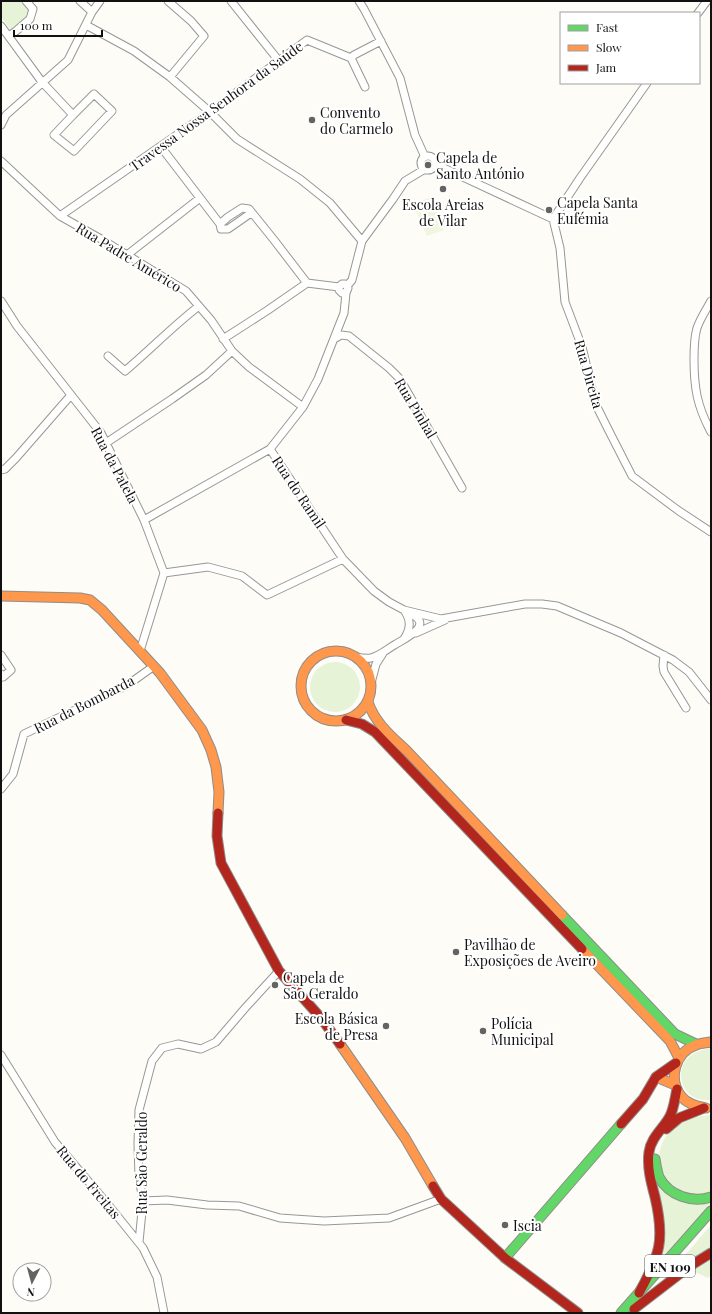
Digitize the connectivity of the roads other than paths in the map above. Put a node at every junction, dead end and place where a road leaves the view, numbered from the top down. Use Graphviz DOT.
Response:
graph roads {
  1 [pos="26,1"];
  2 [pos="80,1"];
  3 [pos="100,1"];
  4 [pos="168,1"];
  5 [pos="231,1"];
  6 [pos="358,1"];
  7 [pos="707,1"];
  8 [pos="92,12"];
  9 [pos="699,12"];
  10 [pos="86,25"];
  11 [pos="1,26"];
  12 [pos="9,36"];
  13 [pos="380,41"];
  14 [pos="351,58"];
  15 [pos="279,61"];
  16 [pos="170,77"];
  17 [pos="42,82"];
  18 [pos="646,84"];
  19 [pos="365,87"];
  20 [pos="4,112"];
  21 [pos="210,112"];
  22 [pos="73,115"];
  23 [pos="1,125"];
  24 [pos="161,147"];
  25 [pos="425,157"];
  26 [pos="1,161"];
  27 [pos="435,164"];
  28 [pos="425,169"];
  29 [pos="200,198"];
  30 [pos="60,216"];
  31 [pos="553,219"];
  32 [pos="362,240"];
  33 [pos="127,255"];
  34 [pos="307,283"];
  35 [pos="347,289"];
  36 [pos="1,301"];
  37 [pos="711,301"];
  38 [pos="199,306"];
  39 [pos="223,339"];
  40 [pos="334,339"];
  41 [pos="232,351"];
  42 [pos="108,356"];
  43 [pos="71,395"];
  44 [pos="303,407"];
  45 [pos="711,432"];
  46 [pos="106,443"];
  47 [pos="270,449"];
  48 [pos="1,470"];
  49 [pos="462,488"];
  50 [pos="144,520"];
  51 [pos="711,531"];
  52 [pos="343,559"];
  53 [pos="164,573"];
  54 [pos="1,596"];
  55 [pos="404,610"];
  56 [pos="447,619"];
  57 [pos="407,637"];
  58 [pos="140,651"];
  59 [pos="383,653"];
  60 [pos="1,655"];
  61 [pos="664,655"];
  62 [pos="356,657"];
  63 [pos="154,666"];
  64 [pos="1,674"];
  65 [pos="371,683"];
  66 [pos="711,700"];
  67 [pos="368,702"];
  68 [pos="686,708"];
  69 [pos="346,720"];
  70 [pos="1,789"];
  71 [pos="279,971"];
  72 [pos="711,1042"];
  73 [pos="696,1044"];
  74 [pos="1,1055"];
  75 [pos="678,1060"];
  76 [pos="656,1077"];
  77 [pos="676,1087"];
  78 [pos="708,1108"];
  79 [pos="711,1196"];
  80 [pos="441,1199"];
  81 [pos="143,1201"];
  82 [pos="711,1211"];
  83 [pos="711,1219"];
  84 [pos="139,1242"];
  85 [pos="711,1253"];
  86 [pos="505,1258"];
  87 [pos="639,1293"];
  88 [pos="632,1311"];
  89 [pos="164,1313"];
  90 [pos="578,1313"];
  91 [pos="622,1313"];
  1 -- 12 [label="street"];
  2 -- 8 [label="street"];
  3 -- 8 [label="street"];
  4 -- 16 [label="street"];
  5 -- 15 [label="street"];
  6 -- 13 [label="street"];
  7 -- 9 [label="street"];
  8 -- 10 [label="street"];
  10 -- 16 [label="street"];
  10 -- 17 [label="street"];
  11 -- 12 [label="street"];
  12 -- 17 [label="street"];
  13 -- 14 [label="street"];
  13 -- 25 [label="street"];
  14 -- 15 [label="street, Travessa Nossa Senhora da Saúde"];
  14 -- 19 [label="street"];
  15 -- 21 [label="street, Travessa Nossa Senhora da Saúde"];
  16 -- 21 [label="street"];
  17 -- 20 [label="street"];
  17 -- 22 [label="street"];
  18 -- 31 [label="street"];
  20 -- 23 [label="street"];
  21 -- 24 [label="street, Travessa Nossa Senhora da Saúde"];
  21 -- 32 [label="street"];
  22 -- 22 [label="street"];
  24 -- 29 [label="street"];
  24 -- 30 [label="street, Travessa Nossa Senhora da Saúde"];
  25 -- 27 [label="street"];
  25 -- 28 [label="street"];
  26 -- 30 [label="street, Rua Padre Américo"];
  27 -- 28 [label="street"];
  27 -- 31 [label="street"];
  28 -- 32 [label="street"];
  29 -- 33 [label="street"];
  29 -- 34 [label="street"];
  30 -- 33 [label="street, Rua Padre Américo"];
  31 -- 51 [label="street, Rua Direita"];
  32 -- 35 [label="street, Rua do Ramil"];
  33 -- 38 [label="street, Rua Padre Américo"];
  34 -- 35 [label="street"];
  34 -- 39 [label="street"];
  35 -- 40 [label="street, Rua do Ramil"];
  36 -- 43 [label="street, Rua da Patela"];
  37 -- 45 [label="street"];
  38 -- 39 [label="street, Rua Padre Américo"];
  38 -- 42 [label="street"];
  39 -- 41 [label="street, Rua Padre Américo"];
  40 -- 44 [label="street, Rua do Ramil"];
  40 -- 49 [label="street, Rua Pinhal"];
  41 -- 44 [label="street, Rua Padre Américo"];
  41 -- 46 [label="street"];
  43 -- 46 [label="street, Rua da Patela"];
  43 -- 48 [label="street"];
  44 -- 47 [label="street, Rua do Ramil"];
  46 -- 50 [label="street, Rua da Patela"];
  47 -- 50 [label="street"];
  47 -- 52 [label="street, Rua do Ramil"];
  50 -- 53 [label="street, Rua da Patela"];
  52 -- 53 [label="street"];
  52 -- 55 [label="street, Rua do Ramil"];
  53 -- 58 [label="street"];
  54 -- 58 [label="main road"];
  55 -- 56 [label="street"];
  55 -- 57 [label="street"];
  55 -- 57 [label="street"];
  56 -- 57 [label="street"];
  56 -- 61 [label="street"];
  57 -- 59 [label="street"];
  58 -- 63 [label="main road"];
  59 -- 62 [label="street"];
  59 -- 65 [label="street"];
  60 -- 64 [label="street"];
  61 -- 66 [label="street"];
  61 -- 68 [label="street"];
  62 -- 65 [label="main road"];
  62 -- 69 [label="main road"];
  63 -- 70 [label="street, Rua da Bombarda"];
  63 -- 71 [label="main road"];
  65 -- 67 [label="main road"];
  67 -- 69 [label="main road"];
  67 -- 73 [label="main road"];
  69 -- 75 [label="main road"];
  71 -- 80 [label="main road"];
  71 -- 81 [label="street, Rua São Geraldo"];
  72 -- 73 [label="main road"];
  73 -- 75 [label="main road"];
  74 -- 84 [label="street, Rua do Freitas"];
  75 -- 76 [label="main road"];
  75 -- 77 [label="main road"];
  76 -- 77 [label="main road"];
  76 -- 86 [label="main road"];
  77 -- 78 [label="main road"];
  77 -- 87 [label="main road"];
  78 -- 79 [label="main road"];
  80 -- 81 [label="street"];
  80 -- 86 [label="main road"];
  81 -- 84 [label="street, Rua São Geraldo"];
  82 -- 87 [label="main road, EN 109"];
  83 -- 88 [label="main road, EN 109"];
  84 -- 89 [label="street, Rua do Freitas"];
  85 -- 88 [label="main road"];
  86 -- 90 [label="main road"];
  87 -- 91 [label="main road, EN 109"];
}
